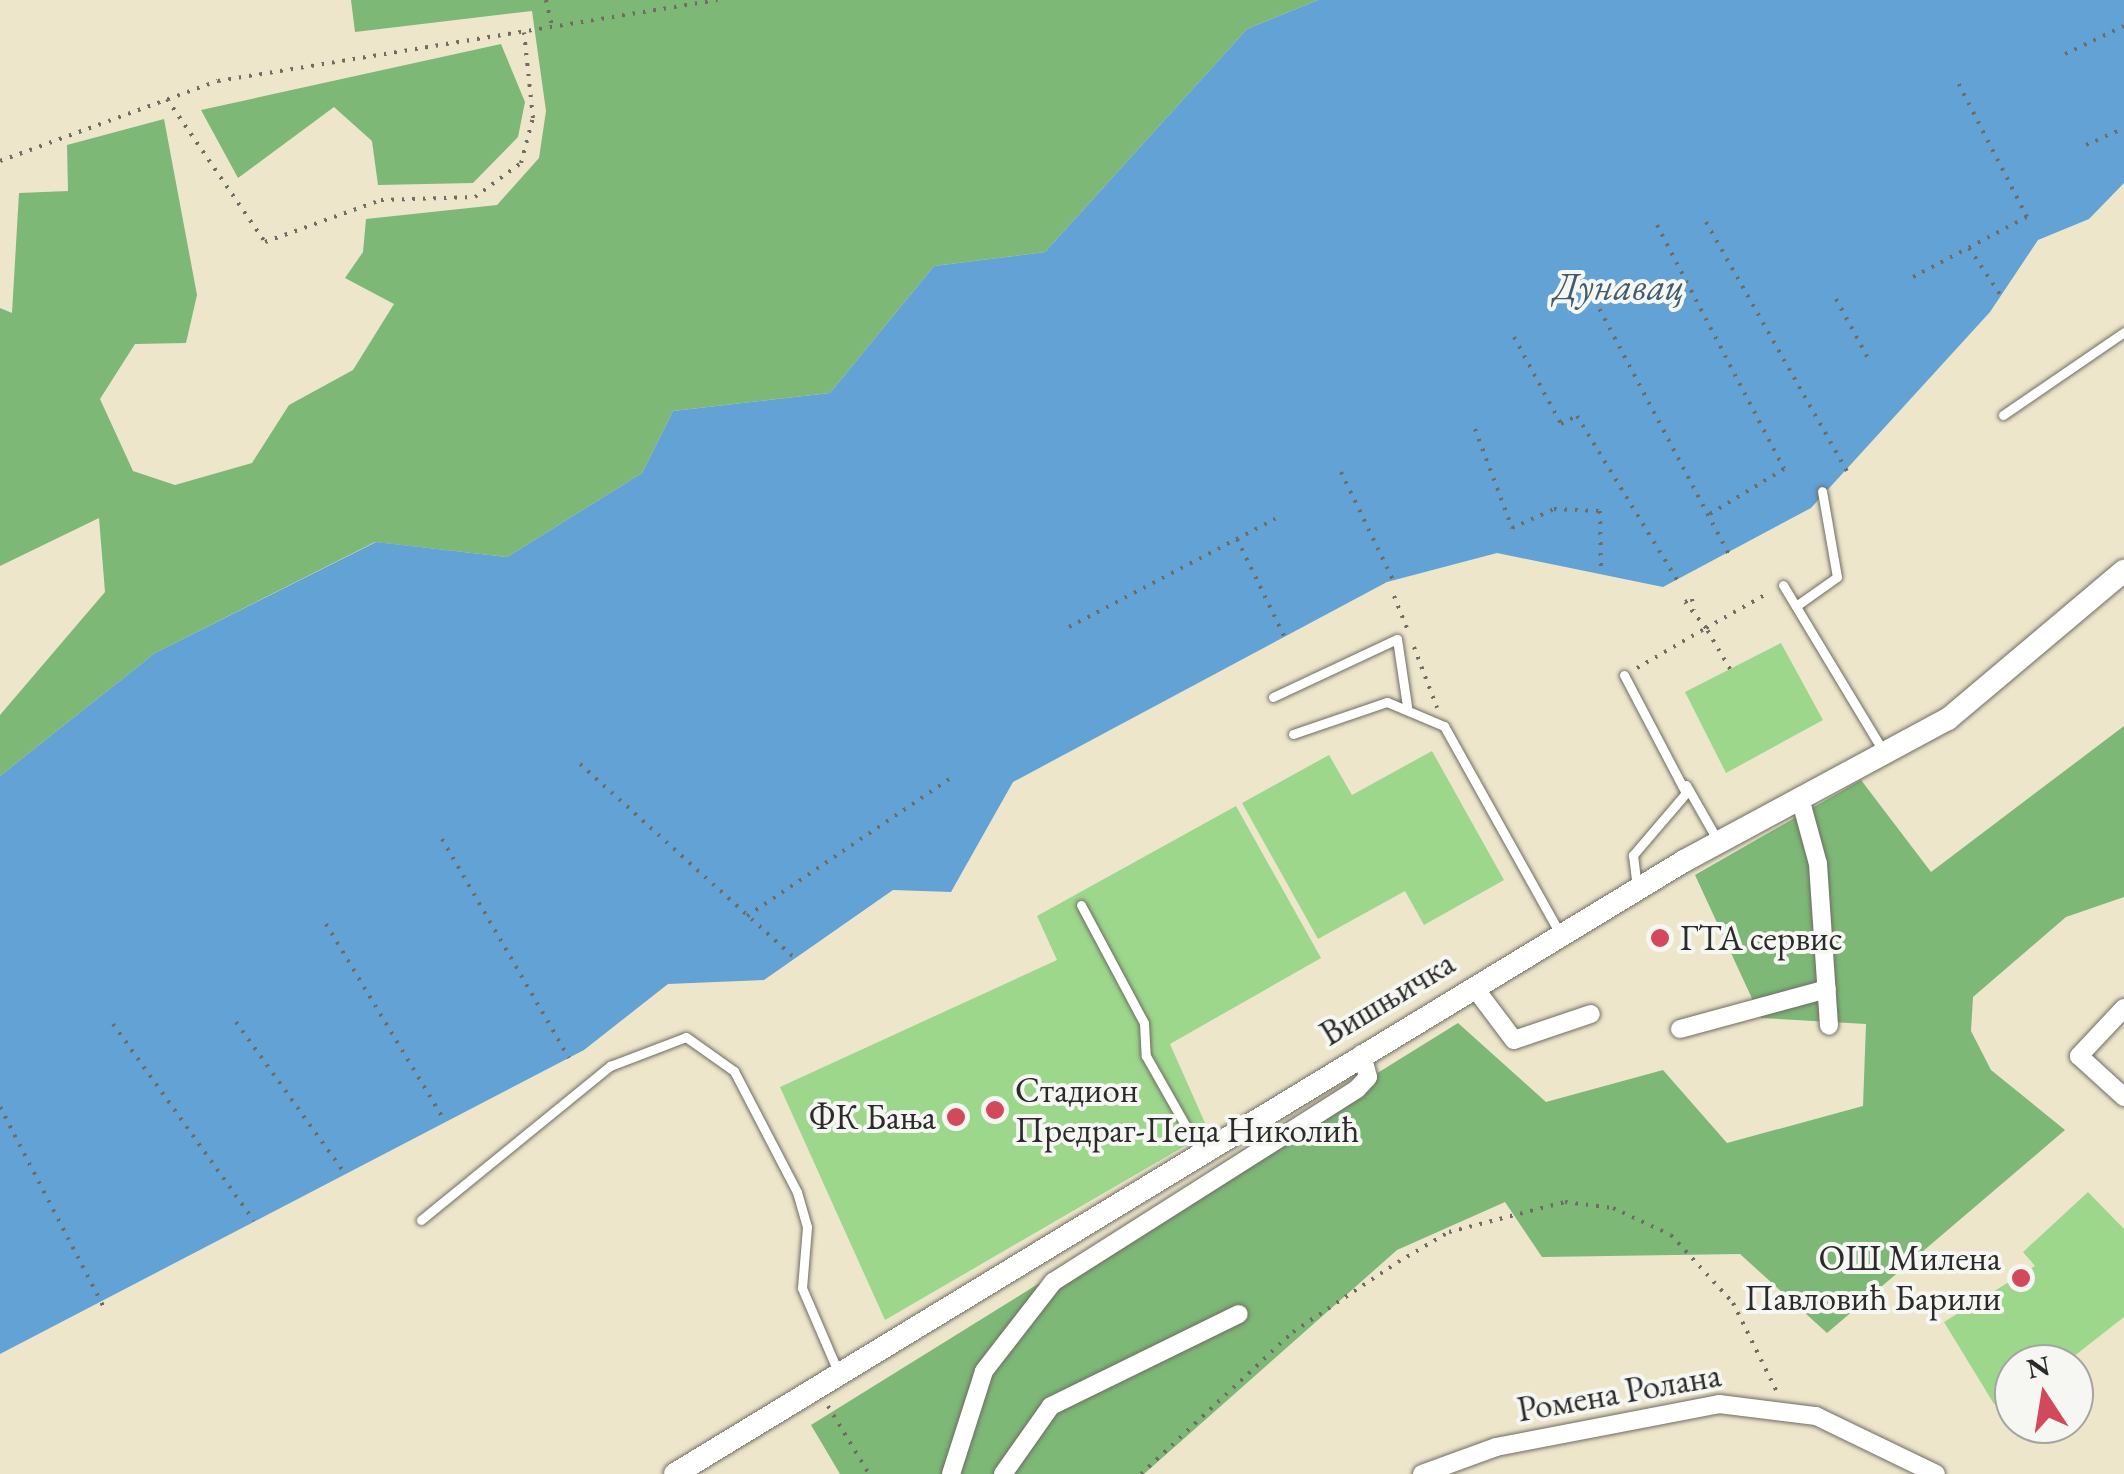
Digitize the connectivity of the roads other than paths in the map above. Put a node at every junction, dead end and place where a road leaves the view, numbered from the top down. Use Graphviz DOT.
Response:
graph roads {
  1 [pos="2124,332"];
  2 [pos="2003,415"];
  3 [pos="1822,491"];
  4 [pos="2124,571"];
  5 [pos="1782,585"];
  6 [pos="1796,606"];
  7 [pos="1624,675"];
  8 [pos="1273,697"];
  9 [pos="1407,706"];
  10 [pos="1294,734"];
  11 [pos="1884,753"];
  12 [pos="1685,782"];
  13 [pos="1800,798"];
  14 [pos="1719,842"];
  15 [pos="1638,890"];
  16 [pos="1080,905"];
  17 [pos="1562,936"];
  18 [pos="1474,986"];
  19 [pos="1827,989"];
  20 [pos="2124,1008"];
  21 [pos="1592,1014"];
  22 [pos="1829,1026"];
  23 [pos="1680,1029"];
  24 [pos="1362,1054"];
  25 [pos="2124,1097"];
  26 [pos="1200,1151"];
  27 [pos="421,1220"];
  28 [pos="1239,1314"];
  29 [pos="840,1376"];
  30 [pos="675,1474"];
  31 [pos="951,1474"];
  32 [pos="1003,1474"];
  33 [pos="1422,1474"];
  34 [pos="1936,1474"];
  1 -- 2 [label="lane"];
  3 -- 6 [label="lane"];
  4 -- 11 [label="street, Вишњичка"];
  5 -- 6 [label="lane"];
  6 -- 11 [label="lane"];
  7 -- 12 [label="lane"];
  8 -- 9 [label="lane"];
  9 -- 10 [label="lane"];
  9 -- 17 [label="lane"];
  11 -- 13 [label="street, Вишњичка"];
  12 -- 14 [label="lane"];
  12 -- 15 [label="lane"];
  13 -- 14 [label="street, Вишњичка"];
  13 -- 19 [label="street"];
  14 -- 15 [label="street, Вишњичка"];
  15 -- 17 [label="street, Вишњичка"];
  16 -- 26 [label="lane"];
  17 -- 18 [label="street, Вишњичка"];
  18 -- 21 [label="street"];
  18 -- 24 [label="street, Вишњичка"];
  19 -- 22 [label="street"];
  19 -- 23 [label="street"];
  20 -- 25 [label="street"];
  24 -- 26 [label="street, Вишњичка"];
  24 -- 31 [label="street"];
  26 -- 29 [label="street, Вишњичка"];
  27 -- 29 [label="lane"];
  28 -- 32 [label="street"];
  29 -- 30 [label="street, Вишњичка"];
  33 -- 34 [label="street, Ромена Ролана"];
}
